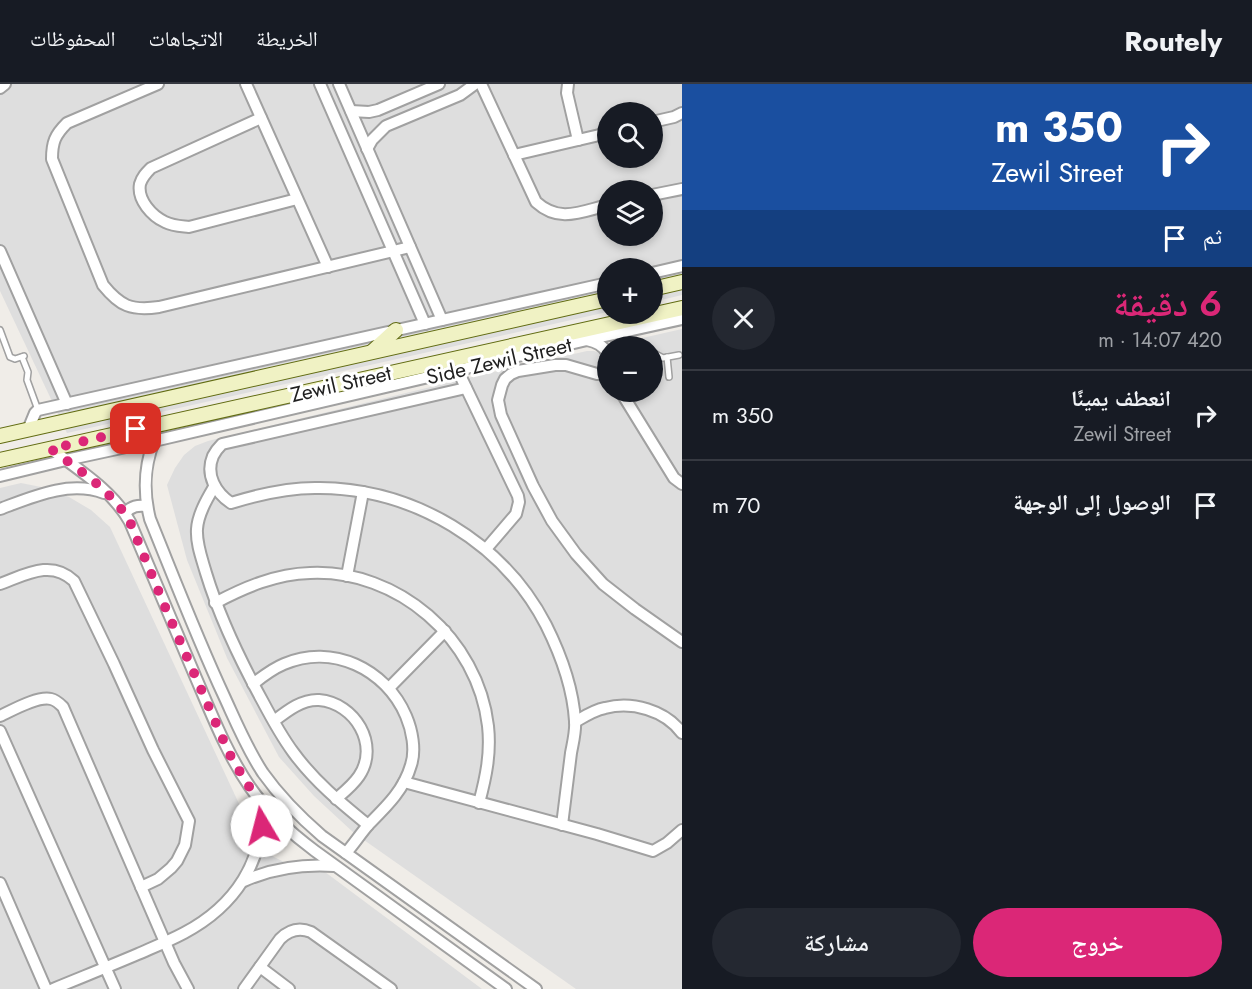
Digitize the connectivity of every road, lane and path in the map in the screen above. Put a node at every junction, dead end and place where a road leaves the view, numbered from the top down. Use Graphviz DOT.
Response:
graph roads {
  1 [pos="5,84"];
  2 [pos="158,84"];
  3 [pos="246,84"];
  4 [pos="320,84"];
  5 [pos="339,84"];
  6 [pos="439,84"];
  7 [pos="475,84"];
  8 [pos="481,84"];
  9 [pos="568,84"];
  10 [pos="0,88"];
  11 [pos="351,111"];
  12 [pos="682,113"];
  13 [pos="261,118"];
  14 [pos="663,120"];
  15 [pos="597,136"];
  16 [pos="578,140"];
  17 [pos="367,149"];
  18 [pos="514,155"];
  19 [pos="682,189"];
  20 [pos="663,193"];
  21 [pos="297,199"];
  22 [pos="597,208"];
  23 [pos="410,247"];
  24 [pos="0,251"];
  25 [pos="393,252"];
  26 [pos="682,266"];
  27 [pos="328,267"];
  28 [pos="663,270"];
  29 [pos="682,282"];
  30 [pos="597,285"];
  31 [pos="663,286"];
  32 [pos="597,301"];
  33 [pos="682,308"];
  34 [pos="682,319"];
  35 [pos="442,320"];
  36 [pos="425,324"];
  37 [pos="0,330"];
  38 [pos="396,330"];
  39 [pos="623,332"];
  40 [pos="623,336"];
  41 [pos="587,340"];
  42 [pos="597,343"];
  43 [pos="373,352"];
  44 [pos="679,355"];
  45 [pos="663,357"];
  46 [pos="667,357"];
  47 [pos="317,364"];
  48 [pos="458,371"];
  49 [pos="285,372"];
  50 [pos="597,374"];
  51 [pos="669,377"];
  52 [pos="371,384"];
  53 [pos="325,387"];
  54 [pos="466,388"];
  55 [pos="293,395"];
  56 [pos="628,402"];
  57 [pos="67,404"];
  58 [pos="39,410"];
  59 [pos="28,430"];
  60 [pos="3,432"];
  61 [pos="154,441"];
  62 [pos="51,449"];
  63 [pos="0,460"];
  64 [pos="66,460"];
  65 [pos="0,476"];
  66 [pos="679,479"];
  67 [pos="214,487"];
  68 [pos="363,492"];
  69 [pos="110,495"];
  70 [pos="147,506"];
  71 [pos="0,509"];
  72 [pos="125,513"];
  73 [pos="486,549"];
  74 [pos="347,576"];
  75 [pos="0,584"];
  76 [pos="215,603"];
  77 [pos="445,631"];
  78 [pos="682,642"];
  79 [pos="253,684"];
  80 [pos="389,688"];
  81 [pos="0,716"];
  82 [pos="274,721"];
  83 [pos="575,722"];
  84 [pos="0,731"];
  85 [pos="682,733"];
  86 [pos="405,782"];
  87 [pos="336,799"];
  88 [pos="262,803"];
  89 [pos="479,803"];
  90 [pos="368,825"];
  91 [pos="562,825"];
  92 [pos="682,830"];
  93 [pos="346,853"];
  94 [pos="334,866"];
  95 [pos="244,881"];
  96 [pos="0,883"];
  97 [pos="141,887"];
  98 [pos="165,942"];
  99 [pos="260,967"];
  100 [pos="105,968"];
  101 [pos="46,989"];
  102 [pos="53,989"];
  103 [pos="115,989"];
  104 [pos="188,989"];
  105 [pos="244,989"];
  106 [pos="289,989"];
  107 [pos="390,989"];
  108 [pos="506,989"];
  109 [pos="536,989"];
  1 -- 10 [label="street"];
  2 -- 27 [label="street"];
  3 -- 13 [label="street"];
  4 -- 25 [label="street"];
  5 -- 11 [label="street"];
  6 -- 11 [label="street"];
  7 -- 17 [label="street"];
  8 -- 18 [label="street"];
  9 -- 16 [label="street"];
  11 -- 17 [label="street"];
  12 -- 14 [label="street"];
  13 -- 21 [label="street"];
  13 -- 21 [label="street"];
  15 -- 16 [label="street"];
  16 -- 18 [label="street"];
  17 -- 23 [label="street"];
  18 -- 22 [label="street"];
  19 -- 20 [label="street"];
  21 -- 27 [label="street"];
  23 -- 25 [label="street"];
  23 -- 35 [label="street"];
  24 -- 57 [label="street"];
  25 -- 27 [label="street"];
  25 -- 36 [label="street"];
  26 -- 28 [label="street"];
  29 -- 31 [label="main road"];
  30 -- 35 [label="street"];
  32 -- 43 [label="main road, Zewil Street"];
  33 -- 52 [label="main road, Zewil Street"];
  34 -- 39 [label="street, Side Zewil Street"];
  35 -- 36 [label="street"];
  36 -- 38 [label="street"];
  37 -- 58 [label="lane"];
  38 -- 43 [label="main road"];
  38 -- 57 [label="street"];
  39 -- 40 [label="street"];
  39 -- 41 [label="street, Side Zewil Street"];
  41 -- 42 [label="street"];
  41 -- 48 [label="street, Side Zewil Street"];
  43 -- 47 [label="main road, Zewil Street"];
  44 -- 46 [label="lane"];
  45 -- 46 [label="lane"];
  46 -- 51 [label="lane"];
  47 -- 49 [label="main road, Zewil Street"];
  47 -- 53 [label="main road"];
  48 -- 52 [label="street, Side Zewil Street"];
  48 -- 54 [label="street"];
  49 -- 55 [label="main road"];
  49 -- 59 [label="main road, Zewil Street"];
  50 -- 78 [label="street"];
  52 -- 53 [label="main road, Zewil Street"];
  52 -- 61 [label="street, Side Zewil Street"];
  53 -- 55 [label="main road, Zewil Street"];
  54 -- 67 [label="street"];
  54 -- 73 [label="street"];
  55 -- 62 [label="main road, Zewil Street"];
  56 -- 66 [label="street"];
  57 -- 58 [label="street"];
  58 -- 59 [label="street"];
  59 -- 60 [label="main road, Zewil Street"];
  61 -- 64 [label="street, Side Zewil Street"];
  61 -- 70 [label="street"];
  62 -- 63 [label="main road, Zewil Street"];
  62 -- 64 [label="street"];
  64 -- 65 [label="street, Side Zewil Street"];
  64 -- 69 [label="street"];
  67 -- 68 [label="street"];
  67 -- 76 [label="street"];
  68 -- 73 [label="street"];
  68 -- 74 [label="street"];
  69 -- 71 [label="street"];
  69 -- 72 [label="street"];
  70 -- 72 [label="street"];
  70 -- 93 [label="street"];
  72 -- 88 [label="street"];
  73 -- 83 [label="street"];
  74 -- 76 [label="street"];
  74 -- 77 [label="street"];
  75 -- 97 [label="street"];
  76 -- 79 [label="street"];
  77 -- 80 [label="street"];
  77 -- 89 [label="street"];
  79 -- 80 [label="street"];
  79 -- 82 [label="street"];
  80 -- 86 [label="street"];
  81 -- 97 [label="street"];
  82 -- 87 [label="street"];
  82 -- 87 [label="street"];
  83 -- 85 [label="street"];
  83 -- 91 [label="street"];
  84 -- 100 [label="street"];
  86 -- 89 [label="street"];
  86 -- 90 [label="street"];
  87 -- 90 [label="street"];
  88 -- 94 [label="street"];
  88 -- 95 [label="street"];
  89 -- 91 [label="street"];
  90 -- 93 [label="street"];
  91 -- 92 [label="street"];
  93 -- 109 [label="street"];
  94 -- 95 [label="street"];
  94 -- 108 [label="street"];
  95 -- 98 [label="street"];
  96 -- 101 [label="street"];
  97 -- 98 [label="street"];
  98 -- 100 [label="street"];
  98 -- 104 [label="street"];
  99 -- 105 [label="street"];
  99 -- 106 [label="street"];
  99 -- 107 [label="street"];
  100 -- 102 [label="street"];
  100 -- 103 [label="street"];
}
